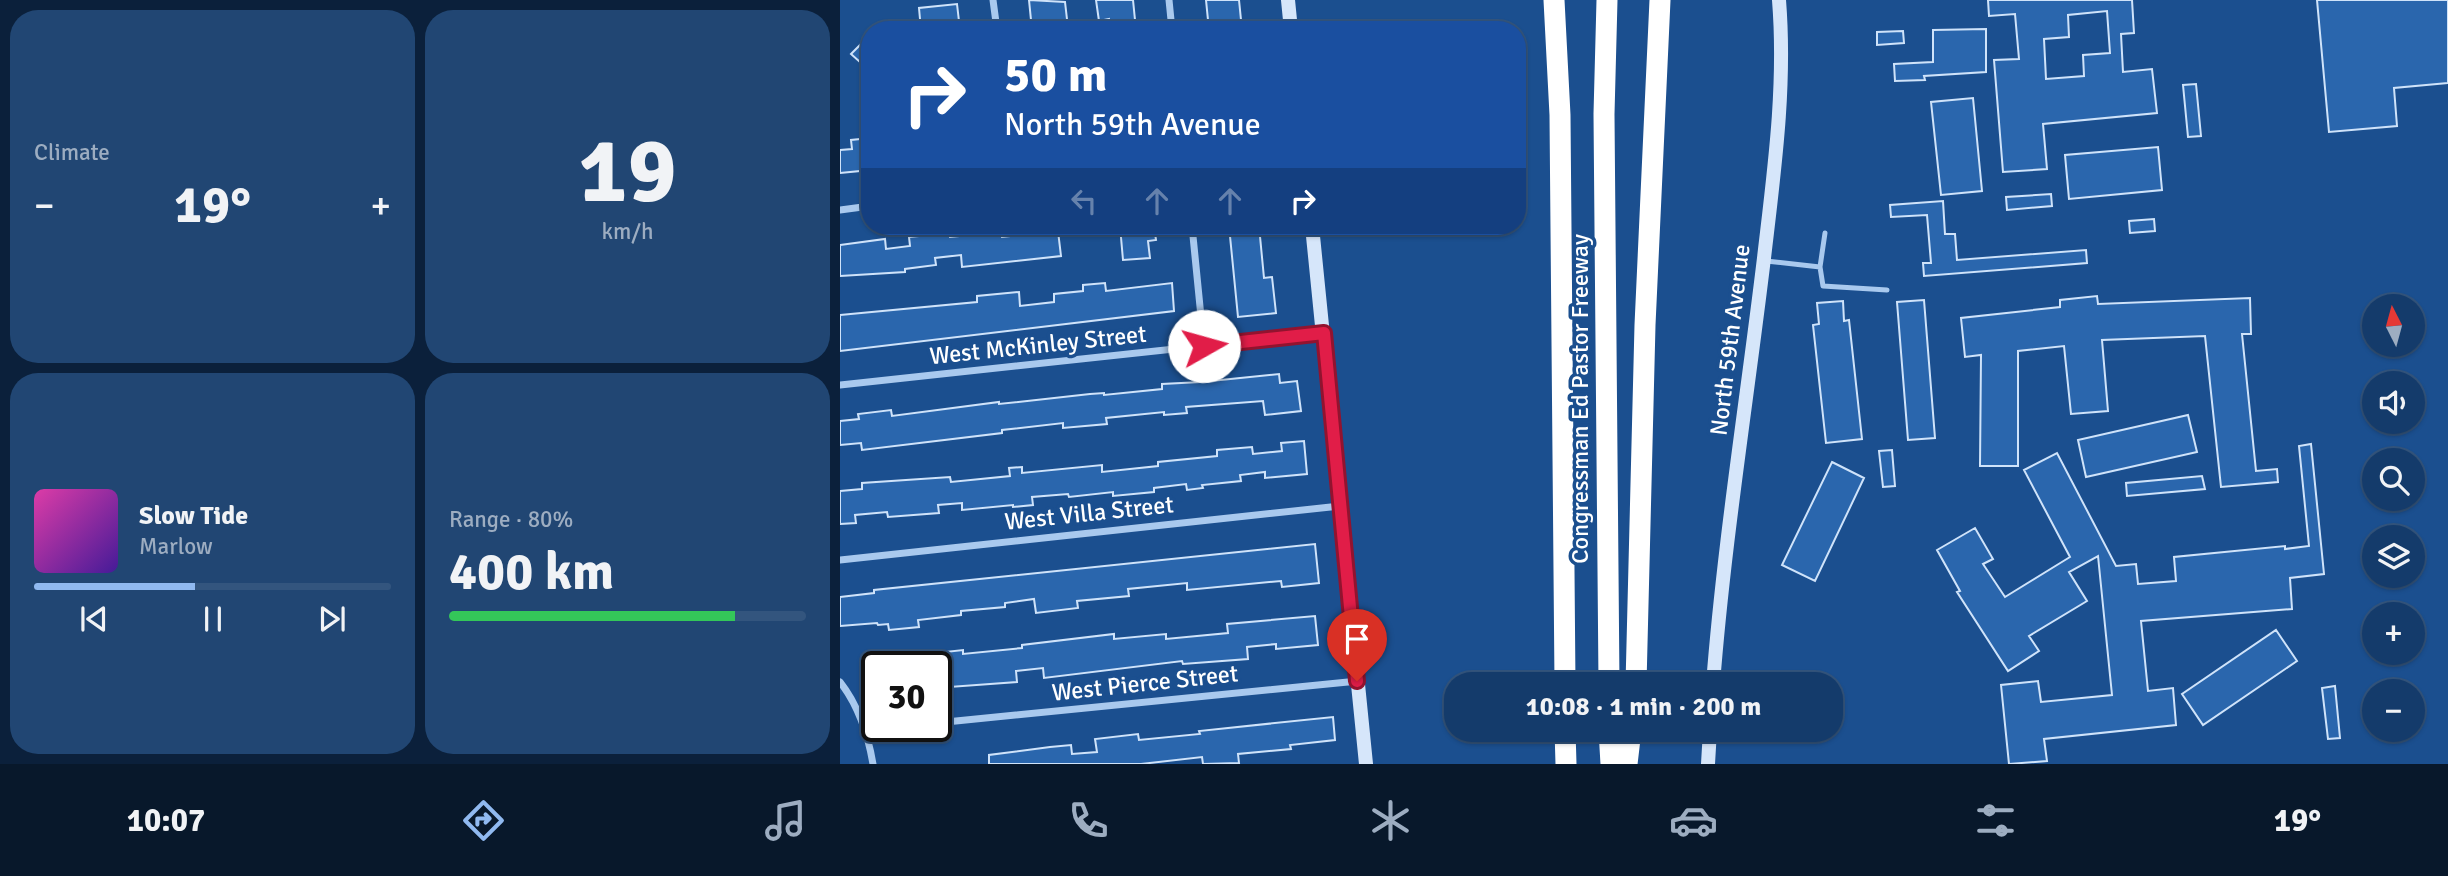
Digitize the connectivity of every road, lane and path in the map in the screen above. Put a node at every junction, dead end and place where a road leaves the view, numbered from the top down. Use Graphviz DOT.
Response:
graph roads {
  1 [pos="993,0"];
  2 [pos="1169,0"];
  3 [pos="1288,0"];
  4 [pos="1545,0"];
  5 [pos="1554,0"];
  6 [pos="1567,0"];
  7 [pos="1599,0"];
  8 [pos="1607,0"];
  9 [pos="1660,0"];
  10 [pos="1779,0"];
  11 [pos="996,21"];
  12 [pos="1171,21"];
  13 [pos="1290,21"];
  14 [pos="1604,114"];
  15 [pos="1560,115"];
  16 [pos="861,207"];
  17 [pos="840,209"];
  18 [pos="1825,233"];
  19 [pos="1193,235"];
  20 [pos="1313,235"];
  21 [pos="1763,261"];
  22 [pos="1821,267"];
  23 [pos="1887,290"];
  24 [pos="1324,333"];
  25 [pos="1204,346"];
  26 [pos="840,385"];
  27 [pos="1342,506"];
  28 [pos="840,560"];
  29 [pos="1565,672"];
  30 [pos="1609,672"];
  31 [pos="1636,672"];
  32 [pos="1714,672"];
  33 [pos="1357,681"];
  34 [pos="840,682"];
  35 [pos="952,721"];
  36 [pos="861,724"];
  37 [pos="868,742"];
  38 [pos="1565,742"];
  39 [pos="1610,742"];
  40 [pos="1630,742"];
  41 [pos="1709,742"];
  42 [pos="873,764"];
  43 [pos="1366,764"];
  44 [pos="1566,764"];
  45 [pos="1611,764"];
  46 [pos="1627,764"];
  47 [pos="1707,764"];
  1 -- 11 [label="street"];
  2 -- 12 [label="street"];
  3 -- 13 [label="main road"];
  4 -- 15 [label="highway"];
  5 -- 15 [label="highway"];
  6 -- 15 [label="highway"];
  7 -- 14 [label="highway"];
  8 -- 14 [label="highway"];
  9 -- 31 [label="highway"];
  10 -- 21 [label="main road, North 59th Avenue"];
  14 -- 30 [label="highway, Congressman Ed Pastor Freeway"];
  15 -- 29 [label="highway, Congressman Ed Pastor Freeway"];
  16 -- 17 [label="street"];
  18 -- 22 [label="lane"];
  19 -- 25 [label="street"];
  20 -- 24 [label="main road"];
  21 -- 22 [label="lane"];
  21 -- 32 [label="main road, North 59th Avenue"];
  22 -- 23 [label="lane"];
  24 -- 25 [label="street, West McKinley Street"];
  24 -- 27 [label="main road"];
  25 -- 26 [label="street, West McKinley Street"];
  27 -- 28 [label="street, West Villa Street"];
  27 -- 33 [label="main road"];
  33 -- 35 [label="street, West Pierce Street"];
  33 -- 43 [label="main road"];
  34 -- 36 [label="street"];
  37 -- 42 [label="street"];
  38 -- 44 [label="highway"];
  39 -- 45 [label="highway"];
  40 -- 46 [label="highway"];
  41 -- 47 [label="main road"];
}
